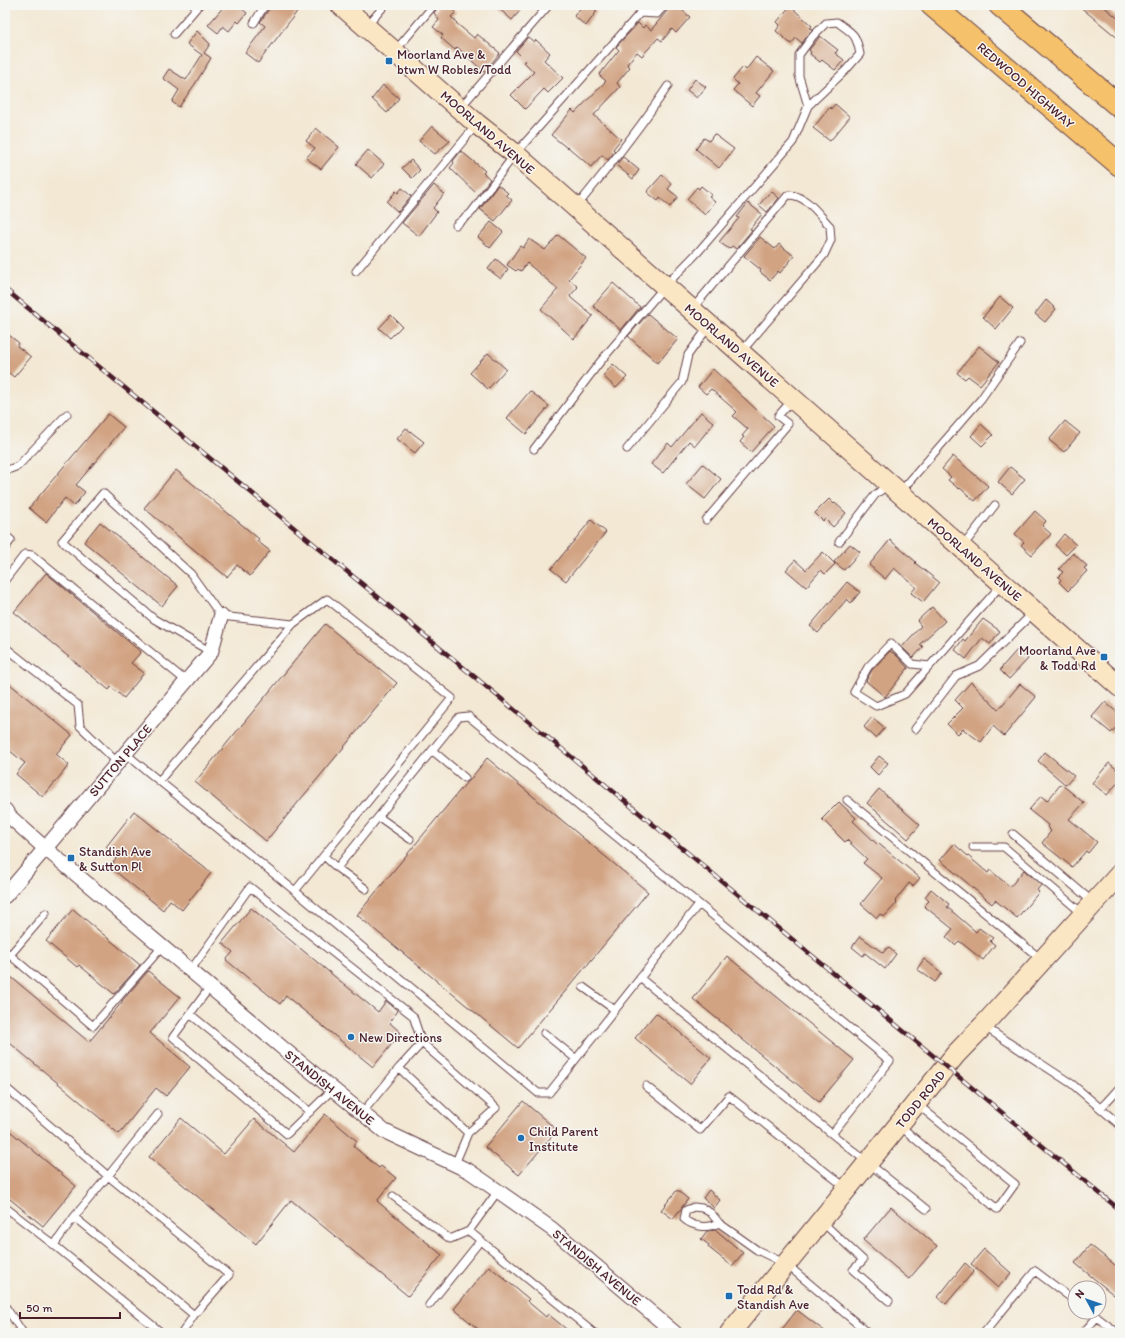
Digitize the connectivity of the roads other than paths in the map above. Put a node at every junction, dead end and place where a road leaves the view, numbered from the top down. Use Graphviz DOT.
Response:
graph roads {
  1 [pos="198,5"];
  2 [pos="265,5"];
  3 [pos="341,5"];
  4 [pos="385,5"];
  5 [pos="434,5"];
  6 [pos="549,5"];
  7 [pos="665,5"];
  8 [pos="932,5"];
  9 [pos="1000,5"];
  10 [pos="254,23"];
  11 [pos="366,27"];
  12 [pos="174,34"];
  13 [pos="395,52"];
  14 [pos="668,86"];
  15 [pos="808,106"];
  16 [pos="1120,107"];
  17 [pos="460,108"];
  18 [pos="477,124"];
  19 [pos="515,154"];
  20 [pos="1120,166"];
  21 [pos="575,208"];
  22 [pos="456,224"];
  23 [pos="356,271"];
  24 [pos="665,286"];
  25 [pos="691,310"];
  26 [pos="709,326"];
  27 [pos="1020,343"];
  28 [pos="740,352"];
  29 [pos="793,399"];
  30 [pos="67,414"];
  31 [pos="534,449"];
  32 [pos="627,449"];
  33 [pos="5,472"];
  34 [pos="894,488"];
  35 [pos="995,505"];
  36 [pos="706,520"];
  37 [pos="5,535"];
  38 [pos="839,542"];
  39 [pos="5,548"];
  40 [pos="962,548"];
  41 [pos="5,580"];
  42 [pos="1002,583"];
  43 [pos="1034,611"];
  44 [pos="221,616"];
  45 [pos="293,624"];
  46 [pos="5,647"];
  47 [pos="211,652"];
  48 [pos="930,666"];
  49 [pos="186,681"];
  50 [pos="1120,687"];
  51 [pos="915,729"];
  52 [pos="433,751"];
  53 [pos="122,758"];
  54 [pos="465,778"];
  55 [pos="159,781"];
  56 [pos="847,800"];
  57 [pos="5,810"];
  58 [pos="379,817"];
  59 [pos="1012,834"];
  60 [pos="410,839"];
  61 [pos="973,848"];
  62 [pos="46,849"];
  63 [pos="324,856"];
  64 [pos="337,868"];
  65 [pos="1120,874"];
  66 [pos="366,889"];
  67 [pos="296,891"];
  68 [pos="5,896"];
  69 [pos="699,904"];
  70 [pos="1089,908"];
  71 [pos="46,912"];
  72 [pos="162,947"];
  73 [pos="7,953"];
  74 [pos="1043,960"];
  75 [pos="190,971"];
  76 [pos="640,978"];
  77 [pos="210,987"];
  78 [pos="584,987"];
  79 [pos="615,1010"];
  80 [pos="190,1014"];
  81 [pos="983,1026"];
  82 [pos="544,1033"];
  83 [pos="422,1043"];
  84 [pos="576,1059"];
  85 [pos="400,1068"];
  86 [pos="646,1086"];
  87 [pos="5,1087"];
  88 [pos="1120,1087"];
  89 [pos="333,1089"];
  90 [pos="916,1103"];
  91 [pos="1100,1108"];
  92 [pos="310,1112"];
  93 [pos="362,1113"];
  94 [pos="158,1114"];
  95 [pos="899,1125"];
  96 [pos="1120,1125"];
  97 [pos="468,1133"];
  98 [pos="832,1134"];
  99 [pos="455,1164"];
  100 [pos="868,1164"];
  101 [pos="108,1176"];
  102 [pos="847,1189"];
  103 [pos="498,1191"];
  104 [pos="393,1196"];
  105 [pos="5,1207"];
  106 [pos="926,1209"];
  107 [pos="74,1217"];
  108 [pos="821,1221"];
  109 [pos="719,1223"];
  110 [pos="470,1231"];
  111 [pos="481,1240"];
  112 [pos="54,1245"];
  113 [pos="786,1264"];
  114 [pos="1067,1295"];
  115 [pos="890,1301"];
  116 [pos="429,1305"];
  117 [pos="5,1306"];
  118 [pos="194,1315"];
  119 [pos="1094,1320"];
  120 [pos="1101,1320"];
  121 [pos="866,1331"];
  122 [pos="23,1333"];
  123 [pos="162,1333"];
  124 [pos="182,1333"];
  125 [pos="594,1333"];
  126 [pos="675,1333"];
  127 [pos="730,1333"];
  128 [pos="984,1333"];
  129 [pos="1083,1333"];
  130 [pos="1118,1333"];
  1 -- 12 [label="lane"];
  2 -- 10 [label="lane"];
  3 -- 11 [label="street, MOORLAND AVENUE"];
  4 -- 11 [label="lane"];
  5 -- 13 [label="lane"];
  6 -- 17 [label="lane"];
  7 -- 19 [label="lane"];
  8 -- 20 [label="highway, REDWOOD HIGHWAY"];
  9 -- 16 [label="highway"];
  11 -- 13 [label="street, MOORLAND AVENUE"];
  13 -- 17 [label="street, MOORLAND AVENUE"];
  14 -- 21 [label="lane"];
  15 -- 15 [label="lane"];
  15 -- 24 [label="lane"];
  17 -- 18 [label="street, MOORLAND AVENUE"];
  18 -- 19 [label="street, MOORLAND AVENUE"];
  18 -- 23 [label="lane"];
  19 -- 21 [label="street, MOORLAND AVENUE"];
  19 -- 22 [label="lane"];
  21 -- 24 [label="street, MOORLAND AVENUE"];
  24 -- 25 [label="street, MOORLAND AVENUE"];
  24 -- 31 [label="lane"];
  25 -- 26 [label="street, MOORLAND AVENUE"];
  25 -- 28 [label="lane"];
  26 -- 28 [label="street, MOORLAND AVENUE"];
  26 -- 32 [label="lane"];
  27 -- 34 [label="lane"];
  28 -- 29 [label="street, MOORLAND AVENUE"];
  29 -- 34 [label="street, MOORLAND AVENUE"];
  29 -- 36 [label="lane"];
  30 -- 33 [label="lane"];
  34 -- 38 [label="lane"];
  34 -- 40 [label="street, MOORLAND AVENUE"];
  35 -- 40 [label="lane"];
  37 -- 39 [label="lane"];
  40 -- 42 [label="street, MOORLAND AVENUE"];
  41 -- 49 [label="lane"];
  42 -- 43 [label="street, MOORLAND AVENUE"];
  42 -- 48 [label="lane"];
  43 -- 50 [label="street, MOORLAND AVENUE"];
  43 -- 51 [label="lane"];
  44 -- 45 [label="lane"];
  44 -- 47 [label="street, SUTTON PLACE"];
  44 -- 47 [label="lane"];
  45 -- 55 [label="lane"];
  45 -- 63 [label="lane"];
  46 -- 53 [label="lane"];
  47 -- 49 [label="street, SUTTON PLACE"];
  48 -- 48 [label="lane"];
  49 -- 53 [label="street, SUTTON PLACE"];
  52 -- 54 [label="lane"];
  52 -- 58 [label="lane"];
  52 -- 69 [label="lane"];
  53 -- 55 [label="lane"];
  53 -- 62 [label="street, SUTTON PLACE"];
  55 -- 67 [label="lane"];
  56 -- 74 [label="lane"];
  57 -- 62 [label="street, STANDISH AVENUE"];
  58 -- 60 [label="lane"];
  58 -- 64 [label="lane"];
  59 -- 70 [label="lane"];
  61 -- 70 [label="lane"];
  62 -- 68 [label="street, SUTTON PLACE"];
  62 -- 72 [label="street, STANDISH AVENUE"];
  63 -- 64 [label="lane"];
  63 -- 67 [label="lane"];
  64 -- 66 [label="lane"];
  65 -- 70 [label="street, TODD ROAD"];
  67 -- 84 [label="lane"];
  69 -- 76 [label="lane"];
  69 -- 98 [label="lane"];
  70 -- 74 [label="street, TODD ROAD"];
  71 -- 73 [label="lane"];
  72 -- 73 [label="lane"];
  72 -- 75 [label="street, STANDISH AVENUE"];
  74 -- 81 [label="street, TODD ROAD"];
  75 -- 77 [label="street, STANDISH AVENUE"];
  75 -- 83 [label="lane"];
  76 -- 79 [label="lane"];
  76 -- 98 [label="lane"];
  77 -- 80 [label="lane"];
  77 -- 89 [label="street, STANDISH AVENUE"];
  78 -- 79 [label="lane"];
  79 -- 84 [label="lane"];
  80 -- 92 [label="lane"];
  80 -- 92 [label="lane"];
  81 -- 90 [label="street, TODD ROAD"];
  81 -- 91 [label="lane"];
  82 -- 84 [label="lane"];
  83 -- 85 [label="lane"];
  83 -- 97 [label="lane"];
  85 -- 93 [label="lane"];
  85 -- 97 [label="lane"];
  86 -- 102 [label="lane"];
  87 -- 101 [label="lane"];
  88 -- 91 [label="lane"];
  89 -- 92 [label="lane"];
  89 -- 93 [label="street, STANDISH AVENUE"];
  90 -- 95 [label="street, TODD ROAD"];
  90 -- 95 [label="lane"];
  91 -- 96 [label="lane"];
  93 -- 99 [label="street, STANDISH AVENUE"];
  94 -- 101 [label="lane"];
  95 -- 100 [label="street, TODD ROAD"];
  97 -- 99 [label="lane"];
  98 -- 100 [label="lane"];
  99 -- 103 [label="street, STANDISH AVENUE"];
  100 -- 102 [label="street, TODD ROAD"];
  100 -- 106 [label="lane"];
  101 -- 107 [label="lane"];
  101 -- 118 [label="lane"];
  102 -- 108 [label="street, TODD ROAD"];
  103 -- 110 [label="lane"];
  103 -- 126 [label="street, STANDISH AVENUE"];
  104 -- 110 [label="lane"];
  105 -- 112 [label="lane"];
  107 -- 112 [label="lane"];
  107 -- 118 [label="lane"];
  108 -- 113 [label="street, TODD ROAD"];
  108 -- 115 [label="lane"];
  109 -- 113 [label="lane"];
  110 -- 111 [label="lane"];
  111 -- 116 [label="lane"];
  111 -- 125 [label="lane"];
  112 -- 123 [label="lane"];
  113 -- 121 [label="lane"];
  113 -- 127 [label="street, TODD ROAD"];
  114 -- 128 [label="lane"];
  117 -- 122 [label="lane"];
  118 -- 124 [label="lane"];
  119 -- 129 [label="lane"];
  120 -- 130 [label="lane"];
}
